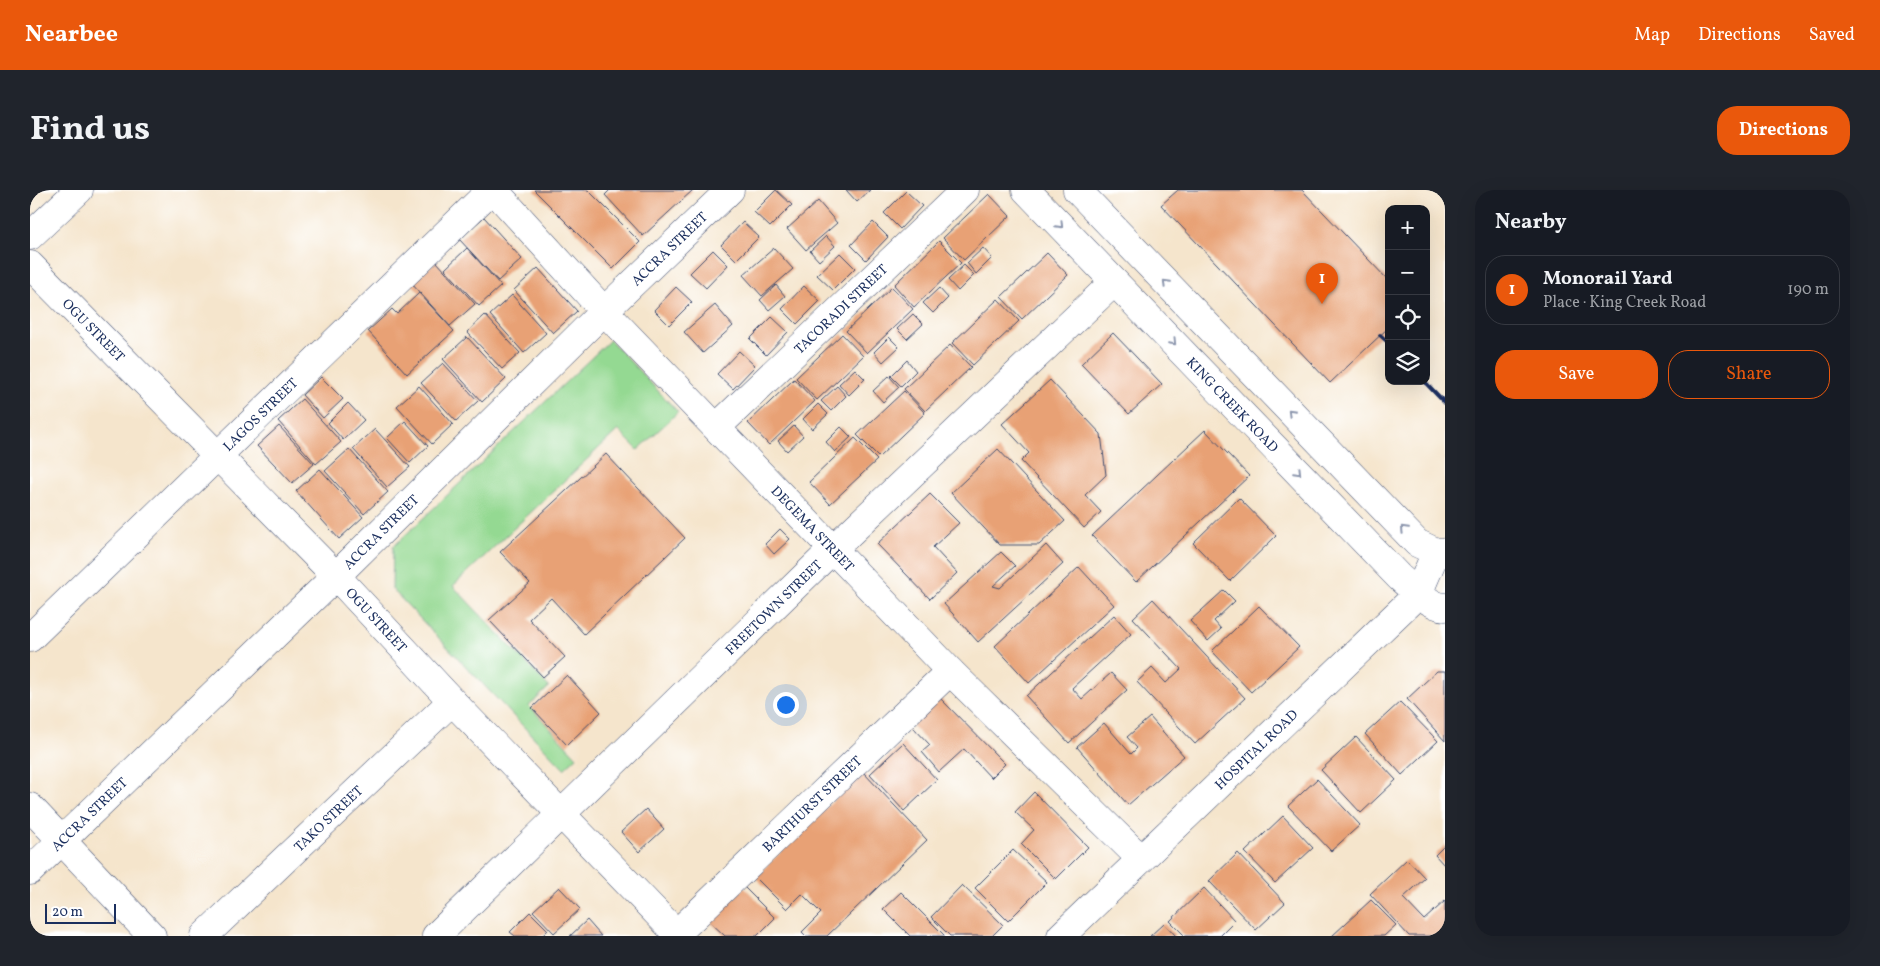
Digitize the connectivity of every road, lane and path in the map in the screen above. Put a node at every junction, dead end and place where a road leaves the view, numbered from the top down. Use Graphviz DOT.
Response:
graph roads {
  1 [pos="78,190"];
  2 [pos="492,190"];
  3 [pos="730,190"];
  4 [pos="965,190"];
  5 [pos="1026,190"];
  6 [pos="1077,190"];
  7 [pos="30,236"];
  8 [pos="30,265"];
  9 [pos="1114,282"];
  10 [pos="604,311"];
  11 [pos="717,427"];
  12 [pos="218,457"];
  13 [pos="834,548"];
  14 [pos="1440,552"];
  15 [pos="336,576"];
  16 [pos="1418,594"];
  17 [pos="1445,608"];
  18 [pos="30,638"];
  19 [pos="950,670"];
  20 [pos="452,701"];
  21 [pos="30,807"];
  22 [pos="561,813"];
  23 [pos="62,840"];
  24 [pos="1141,859"];
  25 [pos="30,871"];
  26 [pos="677,935"];
  27 [pos="152,936"];
  28 [pos="204,936"];
  29 [pos="436,936"];
  30 [pos="1061,936"];
  1 -- 7 [label="street"];
  2 -- 10 [label="street, DEGEMA STREET"];
  2 -- 12 [label="street, LAGOS STREET"];
  3 -- 10 [label="street, ACCRA STREET"];
  4 -- 11 [label="street, TACORADI STREET"];
  5 -- 9 [label="street, KING CREEK ROAD, one-way"];
  14 -- 6 [label="street, one-way"];
  8 -- 12 [label="street, OGU STREET"];
  9 -- 13 [label="street, FREETOWN STREET"];
  9 -- 16 [label="street, KING CREEK ROAD, one-way"];
  10 -- 11 [label="street, DEGEMA STREET"];
  10 -- 15 [label="street, ACCRA STREET"];
  11 -- 13 [label="street, DEGEMA STREET"];
  12 -- 15 [label="street, OGU STREET"];
  12 -- 18 [label="street, LAGOS STREET"];
  13 -- 19 [label="street, DEGEMA STREET"];
  13 -- 22 [label="street, FREETOWN STREET"];
  14 -- 16 [label="street, HOSPITAL ROAD"];
  15 -- 20 [label="street, OGU STREET"];
  15 -- 23 [label="street, ACCRA STREET"];
  16 -- 17 [label="street, KING CREEK ROAD"];
  16 -- 24 [label="street, HOSPITAL ROAD"];
  19 -- 24 [label="street, DEGEMA STREET"];
  19 -- 26 [label="street, BARTHURST STREET"];
  20 -- 22 [label="street, OGU STREET"];
  20 -- 28 [label="street, TAKO STREET"];
  21 -- 23 [label="street"];
  22 -- 26 [label="street, OGU STREET"];
  22 -- 29 [label="street, FREETOWN STREET"];
  23 -- 25 [label="street, ACCRA STREET"];
  23 -- 27 [label="street"];
  24 -- 30 [label="street, HOSPITAL ROAD"];
}
